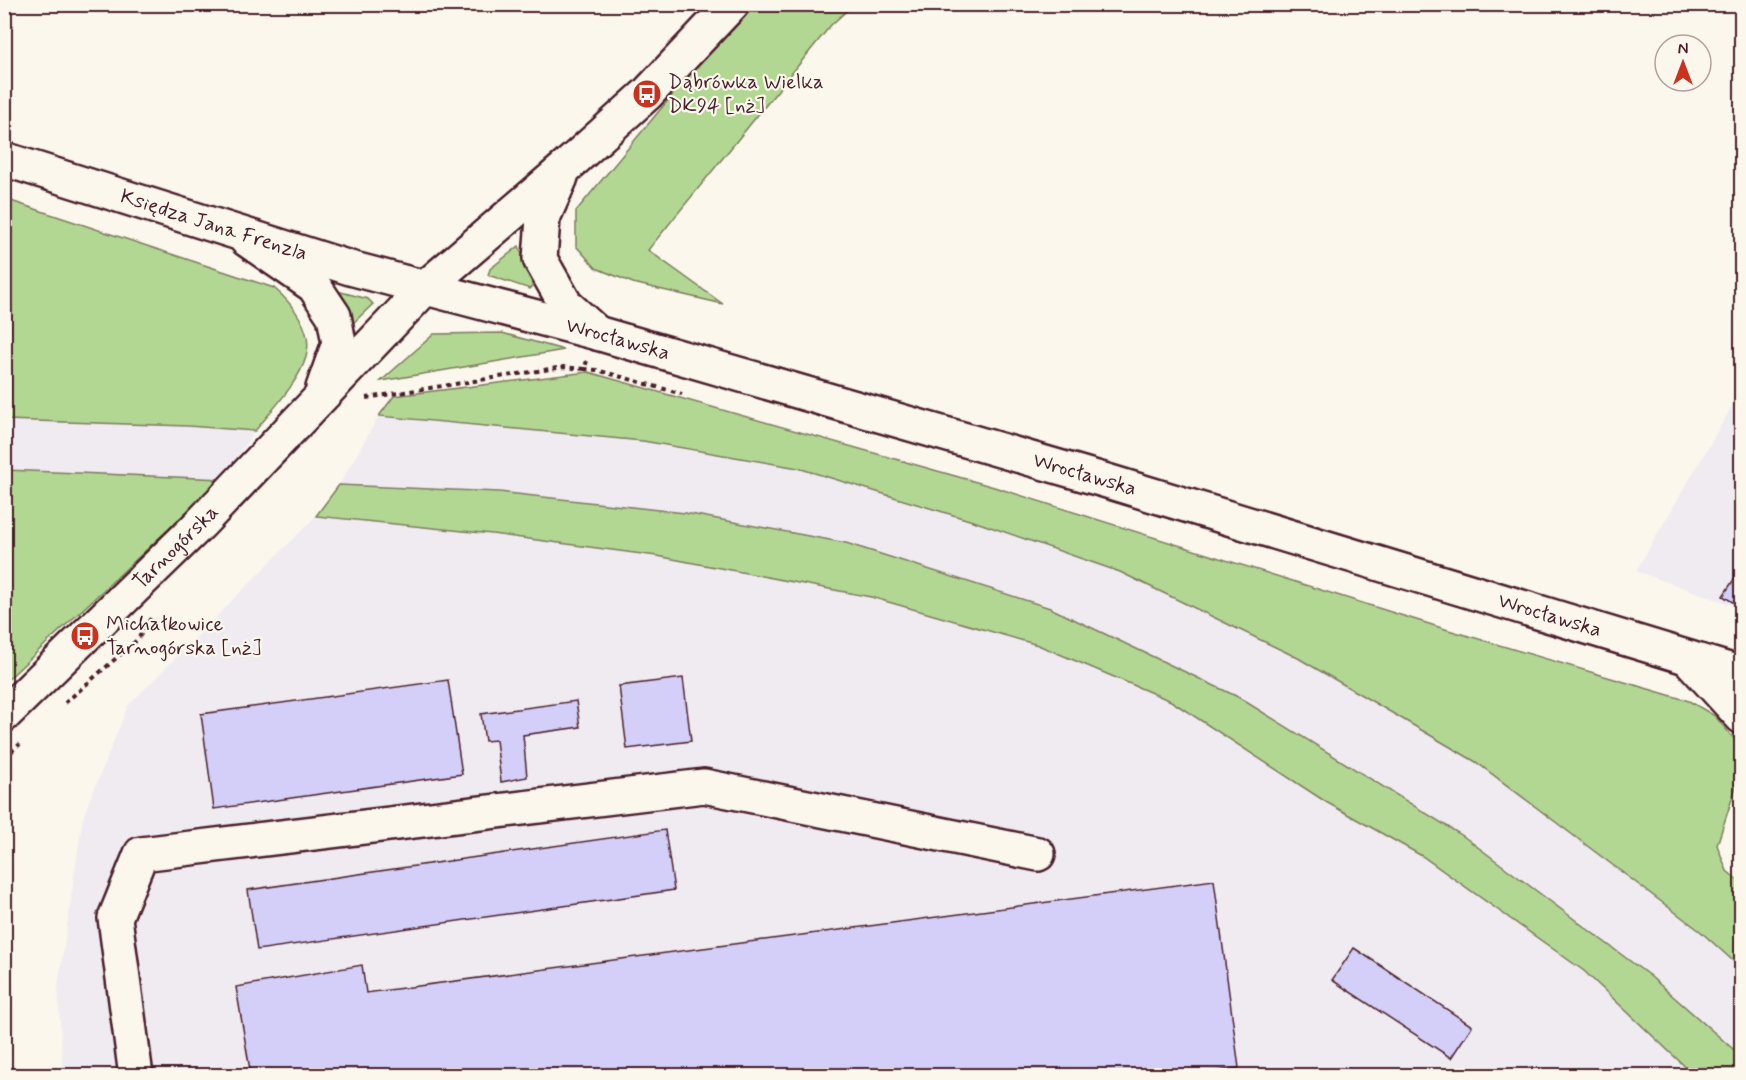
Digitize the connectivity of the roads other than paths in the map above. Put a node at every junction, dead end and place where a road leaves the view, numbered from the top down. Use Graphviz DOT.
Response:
graph roads {
  1 [pos="732,4"];
  2 [pos="4,159"];
  3 [pos="566,167"];
  4 [pos="236,232"];
  5 [pos="426,287"];
  6 [pos="597,333"];
  7 [pos="318,401"];
  8 [pos="1688,658"];
  9 [pos="1742,674"];
  10 [pos="4,715"];
  11 [pos="1742,717"];
  12 [pos="1038,854"];
  13 [pos="136,1076"];
  1 -- 3 [label="main road, Tarnogórska"];
  2 -- 4 [label="main road, Księdza Jana Frenzla"];
  3 -- 5 [label="main road, Tarnogórska"];
  3 -- 6 [label="main road"];
  4 -- 5 [label="main road, Księdza Jana Frenzla"];
  4 -- 7 [label="main road, Tarnogórska"];
  5 -- 6 [label="main road, Wrocławska"];
  5 -- 7 [label="main road, Tarnogórska"];
  6 -- 8 [label="main road, Wrocławska"];
  7 -- 10 [label="main road, Tarnogórska"];
  8 -- 9 [label="main road, Wrocławska"];
  8 -- 11 [label="main road"];
  12 -- 13 [label="main road"];
}
